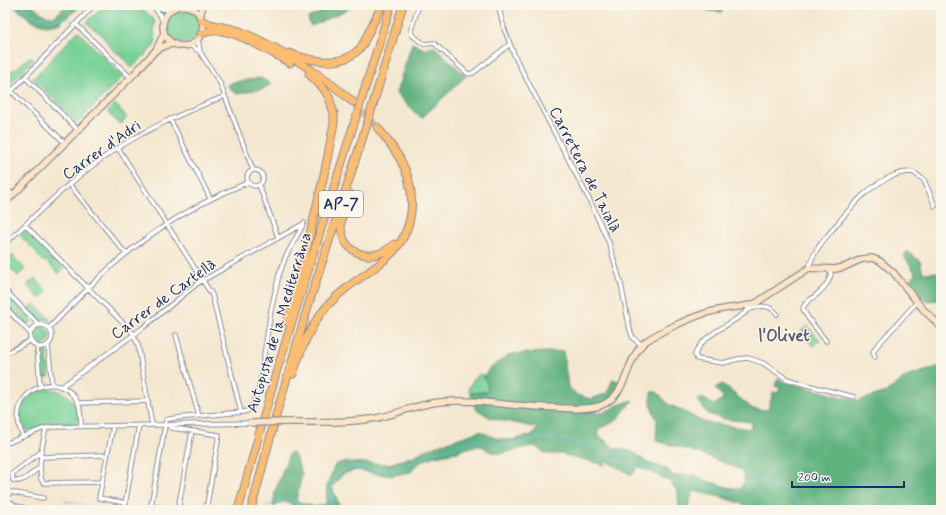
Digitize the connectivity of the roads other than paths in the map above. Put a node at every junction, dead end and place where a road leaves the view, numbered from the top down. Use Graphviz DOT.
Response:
graph roads {
  1 [pos="94,5"];
  2 [pos="152,5"];
  3 [pos="199,5"];
  4 [pos="203,5"];
  5 [pos="382,5"];
  6 [pos="391,5"];
  7 [pos="403,5"];
  8 [pos="419,5"];
  9 [pos="498,5"];
  10 [pos="156,8"];
  11 [pos="191,8"];
  12 [pos="171,10"];
  13 [pos="201,18"];
  14 [pos="163,23"];
  15 [pos="76,24"];
  16 [pos="164,33"];
  17 [pos="199,36"];
  18 [pos="173,44"];
  19 [pos="510,44"];
  20 [pos="187,46"];
  21 [pos="274,48"];
  22 [pos="156,50"];
  23 [pos="200,52"];
  24 [pos="309,74"];
  25 [pos="25,77"];
  26 [pos="130,77"];
  27 [pos="11,91"];
  28 [pos="225,96"];
  29 [pos="5,98"];
  30 [pos="170,119"];
  31 [pos="78,130"];
  32 [pos="65,143"];
  33 [pos="360,146"];
  34 [pos="118,148"];
  35 [pos="253,170"];
  36 [pos="249,182"];
  37 [pos="69,184"];
  38 [pos="259,185"];
  39 [pos="5,188"];
  40 [pos="13,195"];
  41 [pos="210,198"];
  42 [pos="5,203"];
  43 [pos="935,206"];
  44 [pos="167,224"];
  45 [pos="25,225"];
  46 [pos="278,237"];
  47 [pos="5,244"];
  48 [pos="126,254"];
  49 [pos="809,268"];
  50 [pos="831,269"];
  51 [pos="203,280"];
  52 [pos="88,288"];
  53 [pos="5,290"];
  54 [pos="918,302"];
  55 [pos="5,307"];
  56 [pos="739,307"];
  57 [pos="748,308"];
  58 [pos="744,312"];
  59 [pos="778,314"];
  60 [pos="39,325"];
  61 [pos="941,327"];
  62 [pos="49,328"];
  63 [pos="30,333"];
  64 [pos="134,334"];
  65 [pos="176,335"];
  66 [pos="31,340"];
  67 [pos="826,341"];
  68 [pos="48,345"];
  69 [pos="642,345"];
  70 [pos="37,346"];
  71 [pos="5,354"];
  72 [pos="875,357"];
  73 [pos="276,373"];
  74 [pos="52,385"];
  75 [pos="40,386"];
  76 [pos="61,387"];
  77 [pos="854,397"];
  78 [pos="148,402"];
  79 [pos="78,403"];
  80 [pos="279,403"];
  81 [pos="242,412"];
  82 [pos="199,416"];
  83 [pos="251,422"];
  84 [pos="139,425"];
  85 [pos="152,425"];
  86 [pos="166,425"];
  87 [pos="113,426"];
  88 [pos="81,427"];
  89 [pos="46,428"];
  90 [pos="192,431"];
  91 [pos="23,436"];
  92 [pos="5,444"];
  93 [pos="41,454"];
  94 [pos="107,455"];
  95 [pos="40,467"];
  96 [pos="102,482"];
  97 [pos="43,498"];
  98 [pos="5,499"];
  99 [pos="34,510"];
  100 [pos="173,510"];
  101 [pos="178,510"];
  102 [pos="206,510"];
  103 [pos="238,510"];
  104 [pos="251,510"];
  1 -- 15 [label="street"];
  2 -- 10 [label="street"];
  3 -- 11 [label="street"];
  4 -- 13 [label="street"];
  5 -- 21 [label="highway"];
  6 -- 73 [label="highway, Autopista de la Mediterrània / AP-7"];
  7 -- 33 [label="highway, Autopista de la Mediterrània / AP-7"];
  8 -- 19 [label="street"];
  9 -- 19 [label="street, Carretera de Taialà"];
  10 -- 12 [label="street"];
  10 -- 14 [label="street"];
  11 -- 12 [label="street"];
  11 -- 13 [label="street"];
  12 -- 14 [label="street"];
  13 -- 17 [label="street"];
  13 -- 21 [label="highway"];
  14 -- 16 [label="street"];
  15 -- 25 [label="street"];
  15 -- 26 [label="street"];
  16 -- 18 [label="street"];
  16 -- 22 [label="street"];
  17 -- 20 [label="street"];
  17 -- 23 [label="street"];
  17 -- 24 [label="highway"];
  18 -- 20 [label="street"];
  18 -- 22 [label="street"];
  19 -- 69 [label="street, Carretera de Taialà"];
  20 -- 23 [label="street"];
  21 -- 24 [label="highway"];
  22 -- 26 [label="street"];
  23 -- 28 [label="street"];
  24 -- 73 [label="highway"];
  25 -- 27 [label="street"];
  25 -- 31 [label="street"];
  26 -- 31 [label="street"];
  27 -- 29 [label="street"];
  27 -- 32 [label="street"];
  28 -- 30 [label="street, Carrer d'Adri"];
  28 -- 35 [label="street"];
  30 -- 34 [label="street, Carrer d'Adri"];
  30 -- 41 [label="street"];
  31 -- 32 [label="street"];
  32 -- 40 [label="street"];
  33 -- 80 [label="highway, Autopista de la Mediterrània / AP-7"];
  33 -- 80 [label="highway"];
  34 -- 37 [label="street, Carrer d'Adri"];
  34 -- 44 [label="street"];
  35 -- 36 [label="street"];
  35 -- 38 [label="street"];
  36 -- 38 [label="street"];
  36 -- 41 [label="street"];
  37 -- 45 [label="street, Carrer d'Adri"];
  37 -- 48 [label="street"];
  38 -- 46 [label="street"];
  39 -- 40 [label="street"];
  40 -- 42 [label="street"];
  41 -- 44 [label="street"];
  43 -- 49 [label="street"];
  44 -- 48 [label="street"];
  44 -- 51 [label="street"];
  45 -- 47 [label="street, Carrer d'Adri"];
  45 -- 52 [label="street"];
  46 -- 51 [label="street, Carrer de Cartellà"];
  46 -- 81 [label="street, Carrer de Cartellà"];
  48 -- 52 [label="street"];
  49 -- 50 [label="street"];
  49 -- 57 [label="street"];
  50 -- 54 [label="street"];
  50 -- 67 [label="street"];
  51 -- 64 [label="street, Carrer de Cartellà"];
  51 -- 81 [label="street"];
  52 -- 62 [label="street"];
  52 -- 64 [label="street"];
  53 -- 60 [label="street"];
  54 -- 61 [label="street"];
  54 -- 72 [label="street"];
  55 -- 63 [label="street"];
  56 -- 57 [label="street"];
  56 -- 58 [label="street"];
  56 -- 69 [label="street"];
  57 -- 58 [label="street"];
  57 -- 59 [label="street"];
  58 -- 77 [label="street"];
  60 -- 62 [label="street"];
  60 -- 63 [label="street"];
  62 -- 68 [label="street"];
  63 -- 66 [label="street"];
  64 -- 76 [label="street, Carrer de Cartellà"];
  64 -- 78 [label="street"];
  65 -- 82 [label="street"];
  66 -- 70 [label="street"];
  66 -- 71 [label="street"];
  68 -- 70 [label="street"];
  68 -- 74 [label="street"];
  69 -- 83 [label="street, bridge"];
  70 -- 75 [label="street"];
  73 -- 103 [label="highway, Autopista de la Mediterrània / AP-7"];
  74 -- 75 [label="street"];
  74 -- 76 [label="street"];
  75 -- 91 [label="street"];
  76 -- 79 [label="street"];
  78 -- 79 [label="street"];
  78 -- 85 [label="street"];
  79 -- 88 [label="street"];
  80 -- 104 [label="highway, Autopista de la Mediterrània / AP-7"];
  81 -- 82 [label="street"];
  82 -- 86 [label="street"];
  83 -- 86 [label="street"];
  84 -- 85 [label="street"];
  84 -- 87 [label="street"];
  84 -- 96 [label="street"];
  85 -- 86 [label="street"];
  86 -- 90 [label="street"];
  86 -- 100 [label="street"];
  87 -- 88 [label="street"];
  87 -- 94 [label="street"];
  88 -- 89 [label="street"];
  89 -- 91 [label="street"];
  89 -- 93 [label="street"];
  90 -- 101 [label="street"];
  90 -- 102 [label="street"];
  91 -- 92 [label="street"];
  93 -- 94 [label="street"];
  93 -- 95 [label="street"];
  93 -- 95 [label="street"];
  94 -- 96 [label="street"];
  95 -- 96 [label="street"];
  97 -- 98 [label="street"];
  98 -- 99 [label="street"];
}
